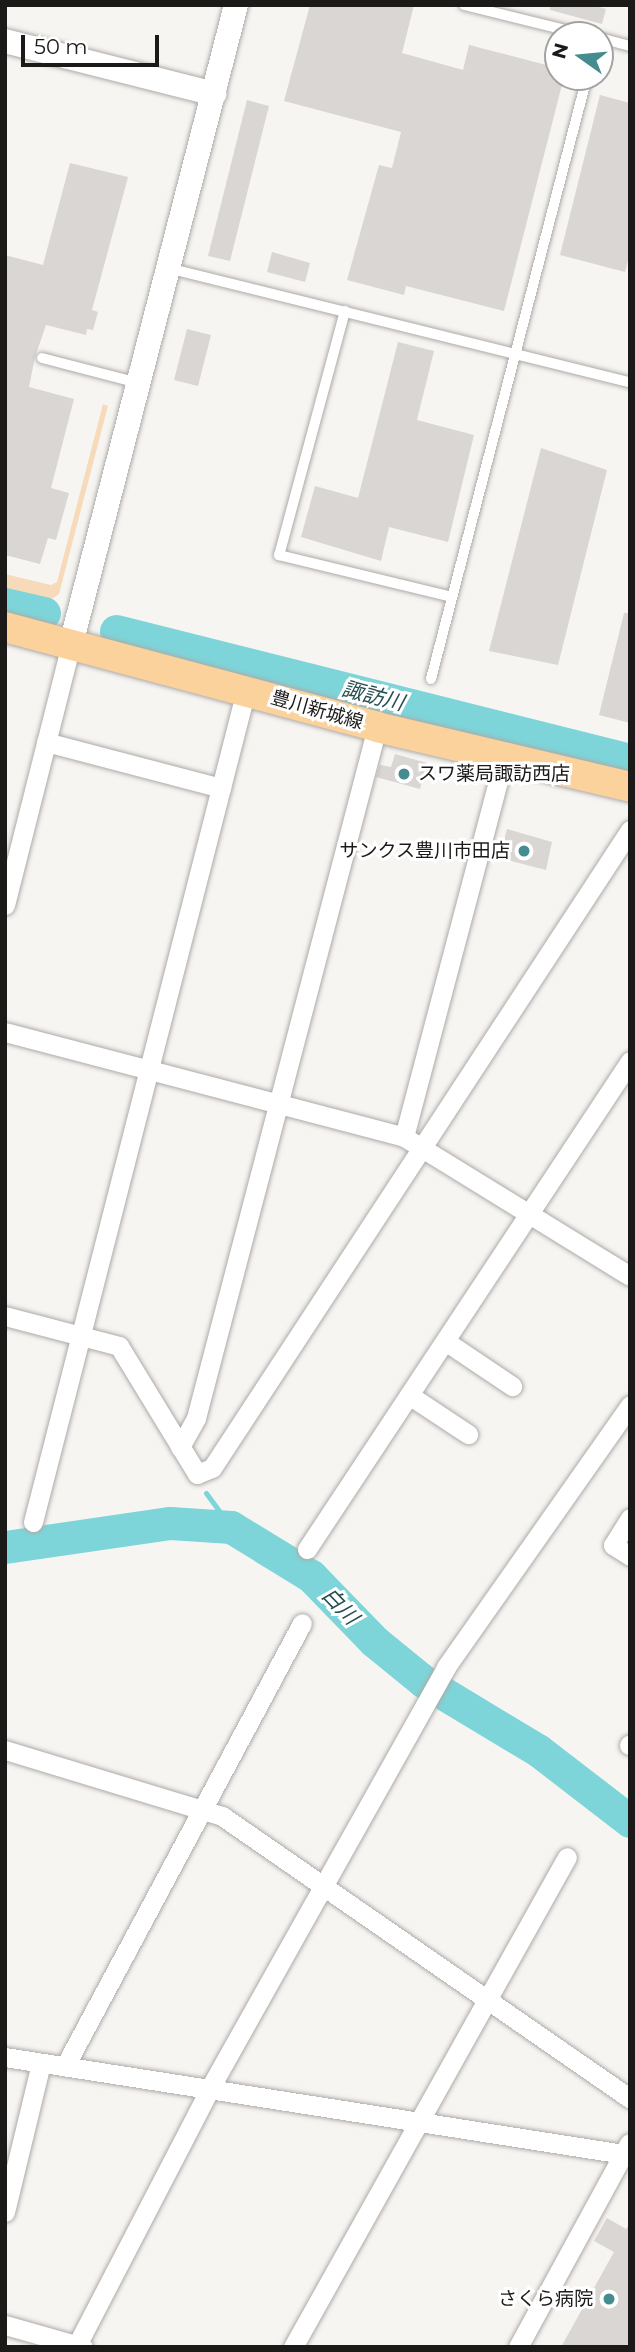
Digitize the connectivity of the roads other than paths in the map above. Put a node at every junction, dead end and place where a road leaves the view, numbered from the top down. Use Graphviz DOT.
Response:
graph roads {
  1 [pos="236,5"];
  2 [pos="464,5"];
  3 [pos="544,25"];
  4 [pos="5,41"];
  5 [pos="583,91"];
  6 [pos="214,94"];
  7 [pos="168,268"];
  8 [pos="345,311"];
  9 [pos="514,353"];
  10 [pos="41,358"];
  11 [pos="630,382"];
  12 [pos="139,383"];
  13 [pos="452,597"];
  14 [pos="5,627"];
  15 [pos="71,644"];
  16 [pos="431,679"];
  17 [pos="247,690"];
  18 [pos="377,727"];
  19 [pos="46,742"];
  20 [pos="505,756"];
  21 [pos="630,787"];
  22 [pos="221,788"];
  23 [pos="630,830"];
  24 [pos="11,857"];
  25 [pos="5,905"];
  26 [pos="5,1032"];
  27 [pos="630,1061"];
  28 [pos="150,1068"];
  29 [pos="279,1101"];
  30 [pos="404,1137"];
  31 [pos="422,1146"];
  32 [pos="531,1211"];
  33 [pos="630,1276"];
  34 [pos="5,1316"];
  35 [pos="81,1336"];
  36 [pos="445,1341"];
  37 [pos="512,1386"];
  38 [pos="409,1395"];
  39 [pos="630,1405"];
  40 [pos="468,1434"];
  41 [pos="180,1447"];
  42 [pos="630,1518"];
  43 [pos="33,1522"];
  44 [pos="307,1549"];
  45 [pos="630,1556"];
  46 [pos="302,1623"];
  47 [pos="5,1750"];
  48 [pos="202,1808"];
  49 [pos="567,1857"];
  50 [pos="326,1888"];
  51 [pos="491,1999"];
  52 [pos="5,2057"];
  53 [pos="41,2063"];
  54 [pos="65,2066"];
  55 [pos="209,2088"];
  56 [pos="630,2098"];
  57 [pos="419,2123"];
  58 [pos="628,2150"];
  59 [pos="5,2213"];
  60 [pos="5,2325"];
  61 [pos="78,2346"];
  62 [pos="293,2347"];
  63 [pos="518,2347"];
  1 -- 6 [label="street"];
  2 -- 3 [label="lane"];
  4 -- 6 [label="street"];
  5 -- 9 [label="lane"];
  6 -- 7 [label="street"];
  7 -- 8 [label="lane"];
  7 -- 12 [label="street"];
  8 -- 9 [label="lane"];
  8 -- 13 [label="lane"];
  9 -- 11 [label="lane"];
  9 -- 13 [label="lane"];
  10 -- 12 [label="lane"];
  12 -- 15 [label="street"];
  13 -- 16 [label="lane"];
  14 -- 15 [label="main road, 豊川新城線"];
  15 -- 17 [label="main road, 豊川新城線"];
  15 -- 19 [label="street"];
  17 -- 18 [label="main road, 豊川新城線"];
  17 -- 22 [label="street"];
  18 -- 20 [label="main road, 豊川新城線"];
  18 -- 29 [label="street"];
  19 -- 22 [label="street"];
  19 -- 24 [label="street"];
  20 -- 21 [label="main road, 豊川新城線"];
  20 -- 30 [label="street"];
  22 -- 28 [label="street"];
  23 -- 31 [label="street"];
  24 -- 25 [label="street"];
  26 -- 28 [label="street"];
  27 -- 32 [label="street"];
  28 -- 29 [label="street"];
  28 -- 35 [label="street"];
  29 -- 30 [label="street"];
  29 -- 41 [label="street"];
  30 -- 31 [label="street"];
  31 -- 32 [label="street"];
  31 -- 41 [label="street"];
  32 -- 33 [label="street"];
  32 -- 36 [label="street"];
  34 -- 35 [label="street"];
  35 -- 41 [label="street"];
  35 -- 43 [label="street"];
  36 -- 37 [label="street"];
  36 -- 38 [label="street"];
  38 -- 40 [label="street"];
  38 -- 44 [label="street"];
  39 -- 50 [label="street"];
  42 -- 45 [label="street"];
  46 -- 48 [label="street"];
  47 -- 48 [label="street"];
  48 -- 50 [label="street"];
  48 -- 54 [label="street"];
  49 -- 51 [label="street"];
  50 -- 51 [label="street"];
  50 -- 55 [label="street"];
  51 -- 56 [label="street"];
  51 -- 57 [label="street"];
  52 -- 53 [label="street"];
  53 -- 54 [label="street"];
  53 -- 59 [label="street"];
  54 -- 55 [label="street"];
  55 -- 57 [label="street"];
  55 -- 61 [label="street"];
  57 -- 58 [label="street"];
  57 -- 62 [label="street"];
  58 -- 63 [label="street"];
  60 -- 61 [label="street"];
}
